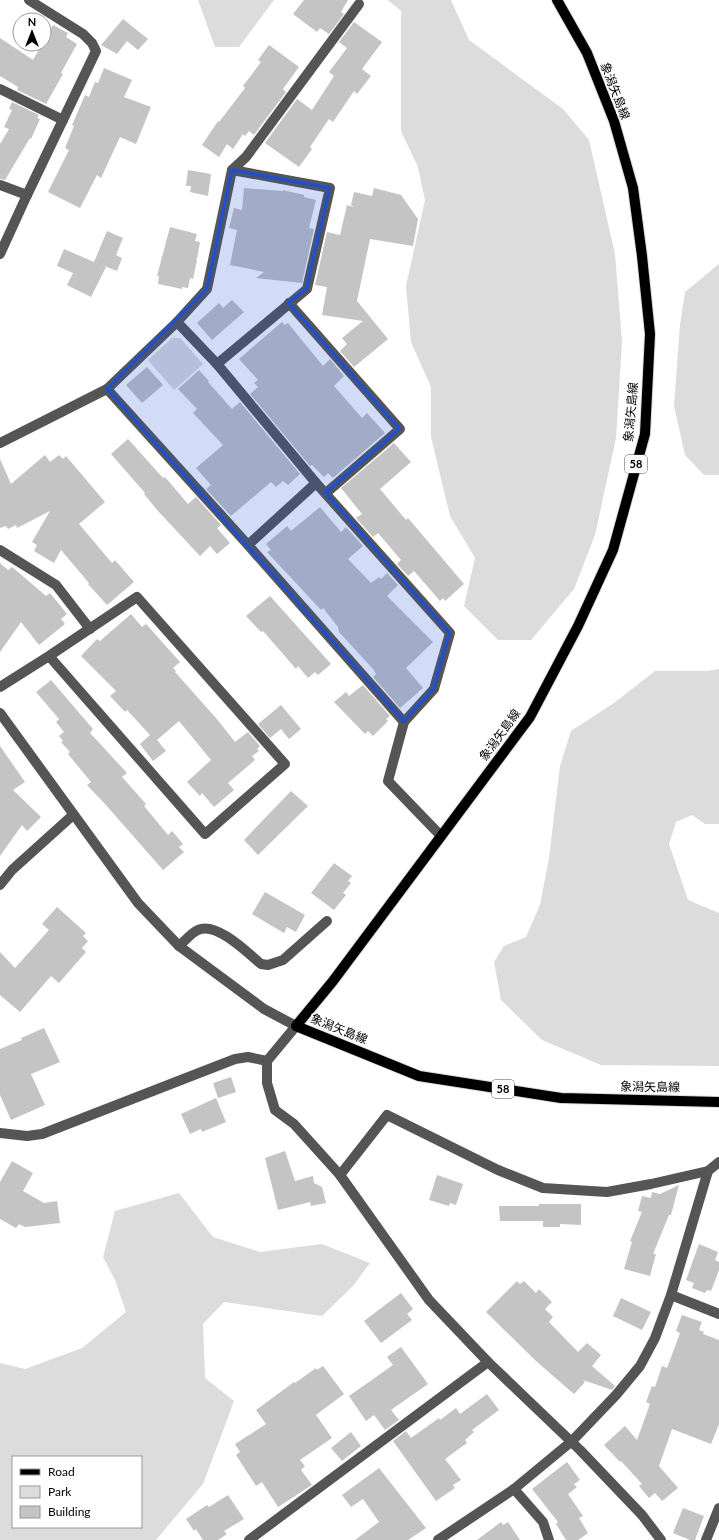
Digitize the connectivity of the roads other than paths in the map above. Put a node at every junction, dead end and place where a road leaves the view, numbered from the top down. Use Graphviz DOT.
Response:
graph roads {
  1 [pos="29,0"];
  2 [pos="557,0"];
  3 [pos="359,4"];
  4 [pos="0,89"];
  5 [pos="63,120"];
  6 [pos="232,170"];
  7 [pos="0,185"];
  8 [pos="27,195"];
  9 [pos="0,254"];
  10 [pos="289,303"];
  11 [pos="177,322"];
  12 [pos="217,364"];
  13 [pos="107,389"];
  14 [pos="0,443"];
  15 [pos="316,483"];
  16 [pos="326,493"];
  17 [pos="248,545"];
  18 [pos="0,550"];
  19 [pos="90,629"];
  20 [pos="49,656"];
  21 [pos="0,687"];
  22 [pos="0,713"];
  23 [pos="404,722"];
  24 [pos="73,815"];
  25 [pos="441,836"];
  26 [pos="0,885"];
  27 [pos="327,921"];
  28 [pos="179,946"];
  29 [pos="296,1026"];
  30 [pos="267,1061"];
  31 [pos="719,1102"];
  32 [pos="0,1134"];
  33 [pos="719,1162"];
  34 [pos="708,1171"];
  35 [pos="340,1175"];
  36 [pos="671,1295"];
  37 [pos="719,1314"];
  38 [pos="488,1362"];
  39 [pos="572,1441"];
  40 [pos="514,1489"];
  41 [pos="719,1508"];
  42 [pos="249,1540"];
  43 [pos="438,1540"];
  44 [pos="549,1540"];
  45 [pos="661,1540"];
  46 [pos="706,1540"];
  1 -- 5 [label="street"];
  2 -- 25 [label="main road, 象潟矢島線 / 58"];
  3 -- 6 [label="street"];
  4 -- 5 [label="street"];
  5 -- 8 [label="street"];
  6 -- 10 [label="street"];
  6 -- 11 [label="street"];
  7 -- 8 [label="street"];
  8 -- 9 [label="street"];
  10 -- 12 [label="street"];
  10 -- 16 [label="street"];
  11 -- 12 [label="street"];
  11 -- 13 [label="street"];
  12 -- 15 [label="street"];
  13 -- 14 [label="street"];
  13 -- 17 [label="street"];
  15 -- 16 [label="street"];
  15 -- 17 [label="street"];
  16 -- 23 [label="street"];
  17 -- 23 [label="street"];
  18 -- 19 [label="street"];
  19 -- 20 [label="street"];
  19 -- 20 [label="street"];
  20 -- 21 [label="street"];
  22 -- 24 [label="street"];
  23 -- 25 [label="street"];
  24 -- 26 [label="street"];
  24 -- 28 [label="street"];
  25 -- 29 [label="main road, 象潟矢島線 / 58"];
  27 -- 28 [label="street"];
  28 -- 29 [label="street"];
  29 -- 30 [label="street"];
  29 -- 31 [label="main road, 象潟矢島線 / 58"];
  30 -- 32 [label="street"];
  30 -- 35 [label="street"];
  33 -- 34 [label="street"];
  34 -- 35 [label="street"];
  34 -- 36 [label="street"];
  35 -- 38 [label="street"];
  36 -- 37 [label="street"];
  36 -- 39 [label="street"];
  38 -- 39 [label="street"];
  38 -- 42 [label="street"];
  39 -- 40 [label="street"];
  39 -- 45 [label="street"];
  40 -- 43 [label="street"];
  40 -- 44 [label="street"];
  41 -- 46 [label="street"];
}
